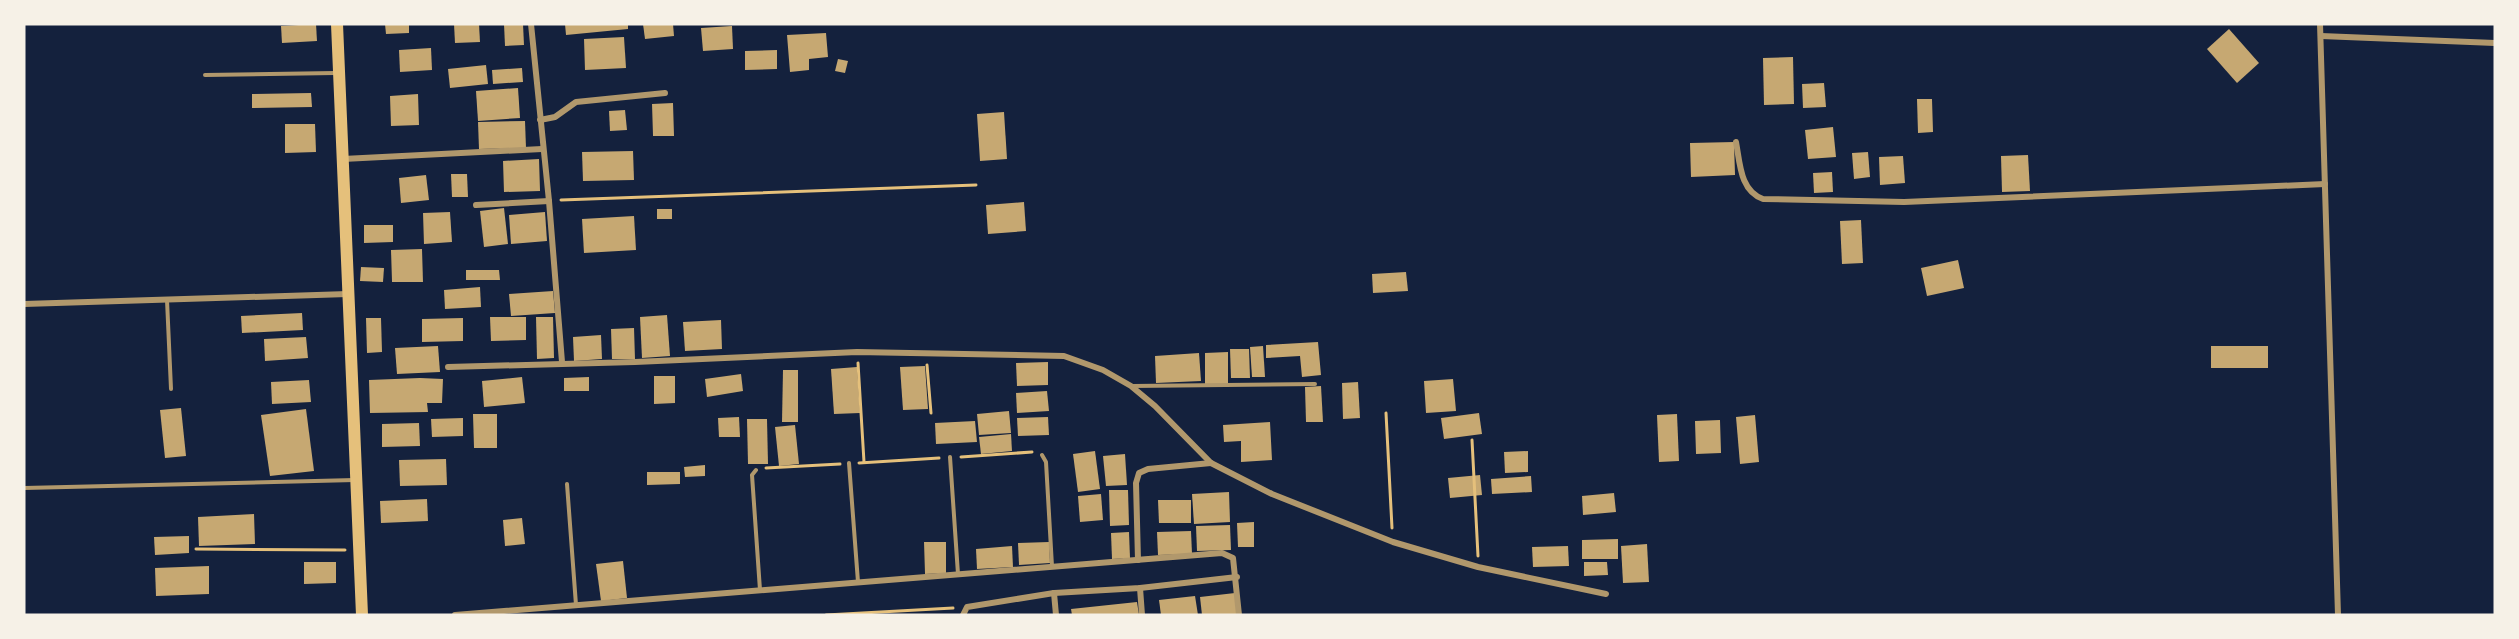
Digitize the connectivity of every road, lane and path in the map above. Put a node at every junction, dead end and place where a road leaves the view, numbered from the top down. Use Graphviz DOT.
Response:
graph roads {
  1 [pos="337,24"];
  2 [pos="531,24"];
  3 [pos="2320,24"];
  4 [pos="2321,36"];
  5 [pos="2495,43"];
  6 [pos="339,73"];
  7 [pos="206,75"];
  8 [pos="665,93"];
  9 [pos="540,120"];
  10 [pos="1736,142"];
  11 [pos="542,149"];
  12 [pos="343,159"];
  13 [pos="2325,184"];
  14 [pos="976,185"];
  15 [pos="549,201"];
  16 [pos="476,205"];
  17 [pos="348,294"];
  18 [pos="167,299"];
  19 [pos="24,304"];
  20 [pos="926,351"];
  21 [pos="857,352"];
  22 [pos="562,362"];
  23 [pos="448,367"];
  24 [pos="1315,384"];
  25 [pos="1131,387"];
  26 [pos="171,389"];
  27 [pos="931,413"];
  28 [pos="1386,413"];
  29 [pos="1472,440"];
  30 [pos="1042,455"];
  31 [pos="950,457"];
  32 [pos="864,462"];
  33 [pos="849,463"];
  34 [pos="1211,464"];
  35 [pos="756,470"];
  36 [pos="356,480"];
  37 [pos="567,484"];
  38 [pos="24,488"];
  39 [pos="1393,542"];
  40 [pos="196,549"];
  41 [pos="359,550"];
  42 [pos="1138,560"];
  43 [pos="1052,566"];
  44 [pos="1478,567"];
  45 [pos="958,574"];
  46 [pos="1237,577"];
  47 [pos="858,582"];
  48 [pos="1140,588"];
  49 [pos="760,590"];
  50 [pos="1054,592"];
  51 [pos="1606,594"];
  52 [pos="576,605"];
  53 [pos="967,607"];
  54 [pos="362,615"];
  55 [pos="455,615"];
  56 [pos="826,615"];
  57 [pos="963,615"];
  58 [pos="1056,615"];
  59 [pos="1142,615"];
  60 [pos="1239,615"];
  61 [pos="2338,615"];
  1 -- 6 [label="main road"];
  2 -- 9 [label="street"];
  3 -- 4 [label="street"];
  4 -- 5 [label="street"];
  4 -- 13 [label="street"];
  6 -- 7 [label="lane"];
  6 -- 12 [label="main road"];
  8 -- 9 [label="street"];
  9 -- 11 [label="street"];
  10 -- 13 [label="street"];
  11 -- 12 [label="street"];
  11 -- 15 [label="street"];
  12 -- 17 [label="main road"];
  13 -- 61 [label="street"];
  14 -- 15 [label="path"];
  15 -- 16 [label="street"];
  15 -- 22 [label="street"];
  17 -- 18 [label="street"];
  17 -- 36 [label="main road"];
  18 -- 19 [label="street"];
  18 -- 26 [label="lane"];
  20 -- 21 [label="street"];
  20 -- 25 [label="street"];
  20 -- 27 [label="path"];
  21 -- 22 [label="street"];
  21 -- 32 [label="path"];
  22 -- 23 [label="street"];
  24 -- 25 [label="lane"];
  25 -- 34 [label="street"];
  28 -- 39 [label="path"];
  29 -- 44 [label="path"];
  30 -- 31 [label="path"];
  30 -- 43 [label="lane"];
  31 -- 32 [label="path"];
  31 -- 45 [label="lane"];
  32 -- 33 [label="path"];
  33 -- 35 [label="path"];
  33 -- 47 [label="lane"];
  34 -- 39 [label="street"];
  34 -- 42 [label="street"];
  35 -- 49 [label="lane"];
  36 -- 38 [label="lane"];
  36 -- 41 [label="main road"];
  37 -- 52 [label="lane"];
  39 -- 44 [label="street"];
  40 -- 41 [label="path"];
  41 -- 54 [label="main road"];
  42 -- 43 [label="street"];
  42 -- 46 [label="street"];
  43 -- 45 [label="street"];
  44 -- 51 [label="street"];
  45 -- 47 [label="street"];
  46 -- 48 [label="street"];
  46 -- 60 [label="street"];
  47 -- 49 [label="street"];
  48 -- 50 [label="street"];
  48 -- 59 [label="street"];
  49 -- 52 [label="street"];
  50 -- 53 [label="street"];
  50 -- 58 [label="street"];
  52 -- 55 [label="street"];
  53 -- 56 [label="path"];
  53 -- 57 [label="street"];
}
